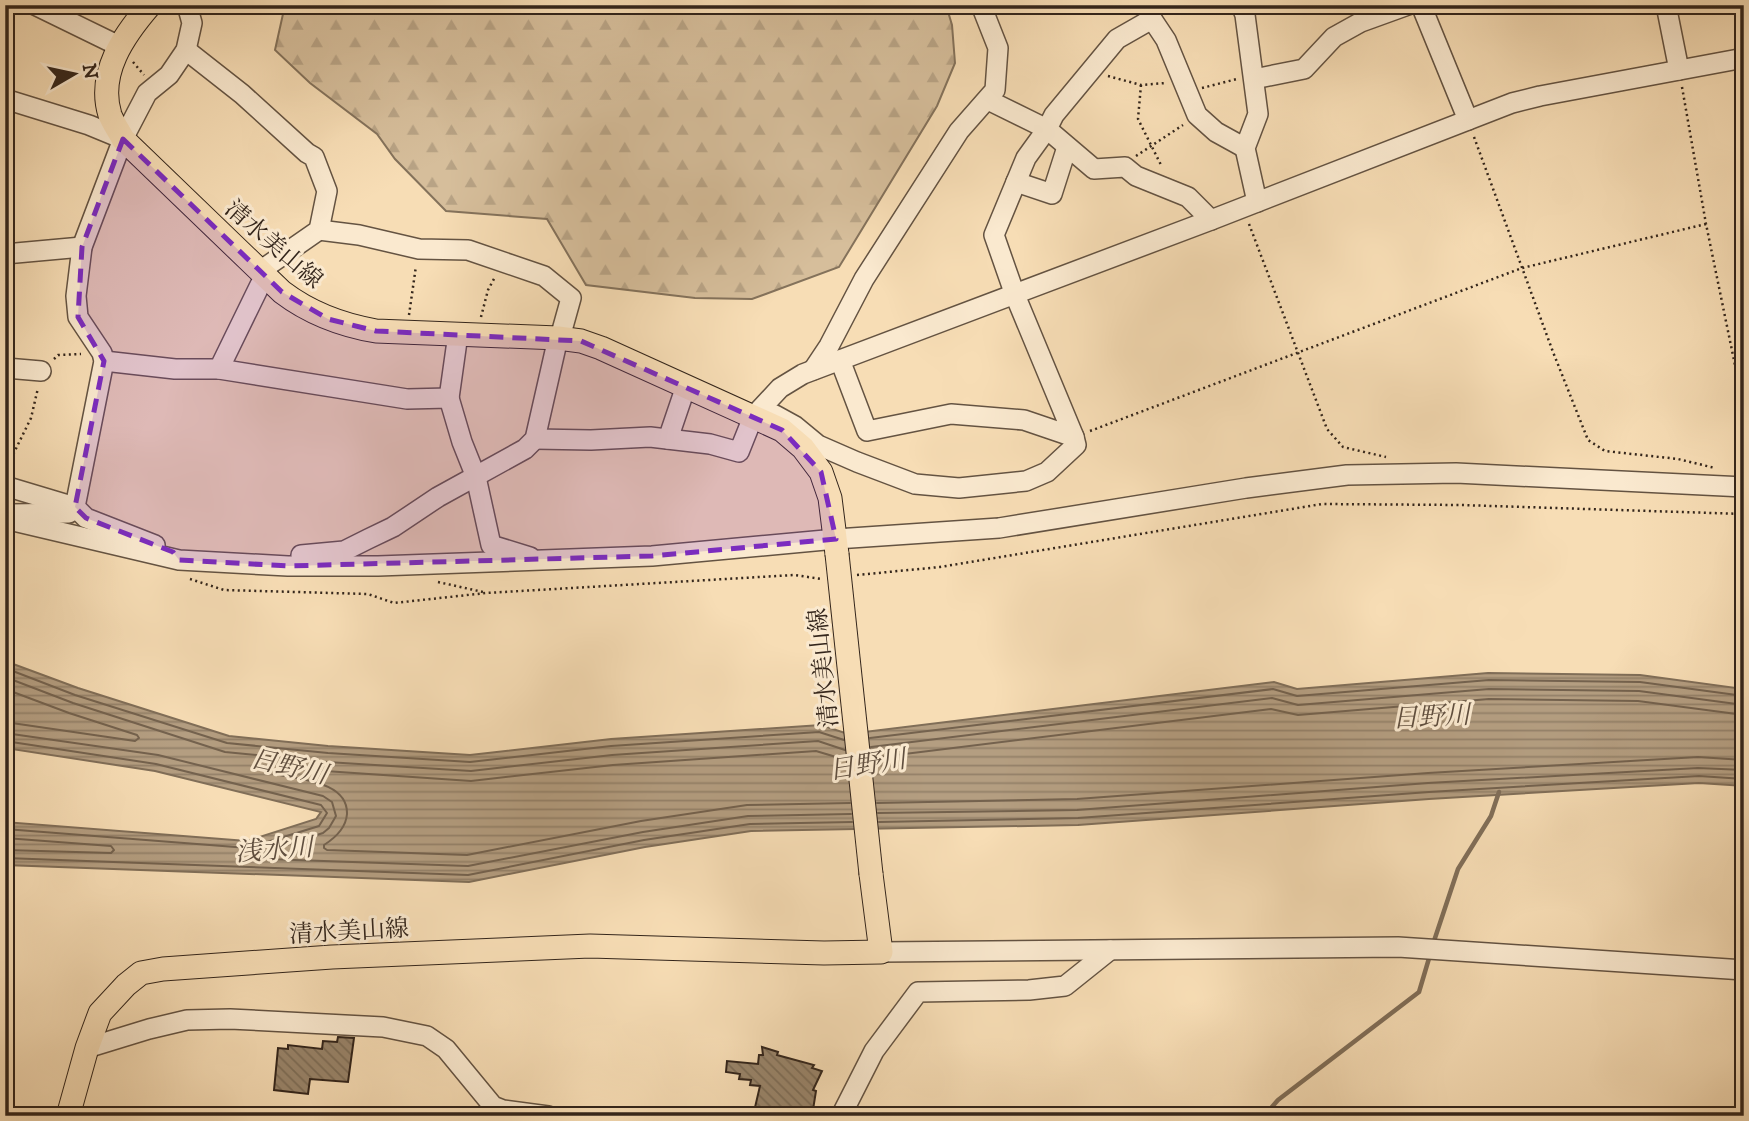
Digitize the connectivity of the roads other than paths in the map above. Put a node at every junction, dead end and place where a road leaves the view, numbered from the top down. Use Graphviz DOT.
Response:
graph roads {
  1 [pos="35,5"];
  2 [pos="150,5"];
  3 [pos="187,5"];
  4 [pos="981,5"];
  5 [pos="1241,5"];
  6 [pos="1408,5"];
  7 [pos="1421,5"];
  8 [pos="1666,5"];
  9 [pos="1149,12"];
  10 [pos="119,46"];
  11 [pos="186,50"];
  12 [pos="1744,58"];
  13 [pos="1679,70"];
  14 [pos="1254,79"];
  15 [pos="5,99"];
  16 [pos="988,100"];
  17 [pos="1468,120"];
  18 [pos="1047,129"];
  19 [pos="123,139"];
  20 [pos="1067,147"];
  21 [pos="1245,148"];
  22 [pos="1016,182"];
  23 [pos="1250,205"];
  24 [pos="1211,220"];
  25 [pos="319,229"];
  26 [pos="82,247"];
  27 [pos="5,254"];
  28 [pos="263,275"];
  29 [pos="1015,295"];
  30 [pos="468,331"];
  31 [pos="560,336"];
  32 [pos="103,357"];
  33 [pos="839,360"];
  34 [pos="219,369"];
  35 [pos="813,370"];
  36 [pos="41,371"];
  37 [pos="5,373"];
  38 [pos="686,386"];
  39 [pos="449,398"];
  40 [pos="753,417"];
  41 [pos="1073,437"];
  42 [pos="535,439"];
  43 [pos="668,439"];
  44 [pos="476,477"];
  45 [pos="5,486"];
  46 [pos="1744,487"];
  47 [pos="75,508"];
  48 [pos="5,517"];
  49 [pos="836,546"];
  50 [pos="538,562"];
  51 [pos="288,566"];
  52 [pos="182,569"];
  53 [pos="1110,950"];
  54 [pos="881,952"];
  55 [pos="1744,970"];
  56 [pos="88,1048"];
  57 [pos="68,1116"];
  58 [pos="548,1116"];
  59 [pos="841,1116"];
  1 -- 10 [label="street"];
  2 -- 10 [label="main road, 清水美山線"];
  3 -- 11 [label="street"];
  4 -- 16 [label="street"];
  5 -- 14 [label="street"];
  6 -- 14 [label="street"];
  7 -- 17 [label="street"];
  8 -- 13 [label="street"];
  9 -- 18 [label="street"];
  9 -- 21 [label="street"];
  10 -- 19 [label="main road, 清水美山線"];
  11 -- 19 [label="street"];
  11 -- 25 [label="street"];
  12 -- 13 [label="street"];
  13 -- 17 [label="street"];
  14 -- 21 [label="street"];
  15 -- 19 [label="street"];
  16 -- 18 [label="street"];
  16 -- 35 [label="street"];
  17 -- 23 [label="street"];
  18 -- 20 [label="street"];
  18 -- 22 [label="street"];
  19 -- 26 [label="street"];
  19 -- 28 [label="main road, 清水美山線"];
  20 -- 22 [label="street"];
  20 -- 24 [label="street"];
  21 -- 23 [label="street"];
  22 -- 29 [label="street"];
  23 -- 24 [label="street"];
  24 -- 29 [label="street"];
  25 -- 28 [label="street"];
  25 -- 31 [label="street"];
  26 -- 27 [label="street"];
  26 -- 32 [label="street"];
  28 -- 30 [label="main road, 清水美山線"];
  28 -- 34 [label="street"];
  29 -- 33 [label="street"];
  29 -- 41 [label="street"];
  30 -- 31 [label="main road, 清水美山線"];
  30 -- 39 [label="street"];
  31 -- 38 [label="main road, 清水美山線"];
  31 -- 42 [label="street"];
  32 -- 34 [label="street"];
  32 -- 47 [label="street"];
  33 -- 35 [label="street"];
  33 -- 41 [label="street"];
  34 -- 39 [label="street"];
  35 -- 40 [label="street"];
  36 -- 37 [label="street"];
  38 -- 40 [label="main road, 清水美山線"];
  38 -- 43 [label="street"];
  39 -- 44 [label="street"];
  40 -- 41 [label="street"];
  40 -- 43 [label="street"];
  40 -- 49 [label="main road, 清水美山線"];
  42 -- 43 [label="street"];
  42 -- 44 [label="street"];
  44 -- 50 [label="street"];
  44 -- 51 [label="street"];
  45 -- 47 [label="street"];
  46 -- 49 [label="street"];
  47 -- 48 [label="street"];
  47 -- 52 [label="street"];
  48 -- 52 [label="street"];
  49 -- 50 [label="street"];
  49 -- 54 [label="main road, 清水美山線, bridge"];
  50 -- 51 [label="street"];
  51 -- 52 [label="street"];
  53 -- 54 [label="street"];
  53 -- 55 [label="street"];
  53 -- 59 [label="street"];
  54 -- 56 [label="main road, 清水美山線"];
  56 -- 57 [label="main road, 清水美山線"];
  56 -- 58 [label="street"];
}
